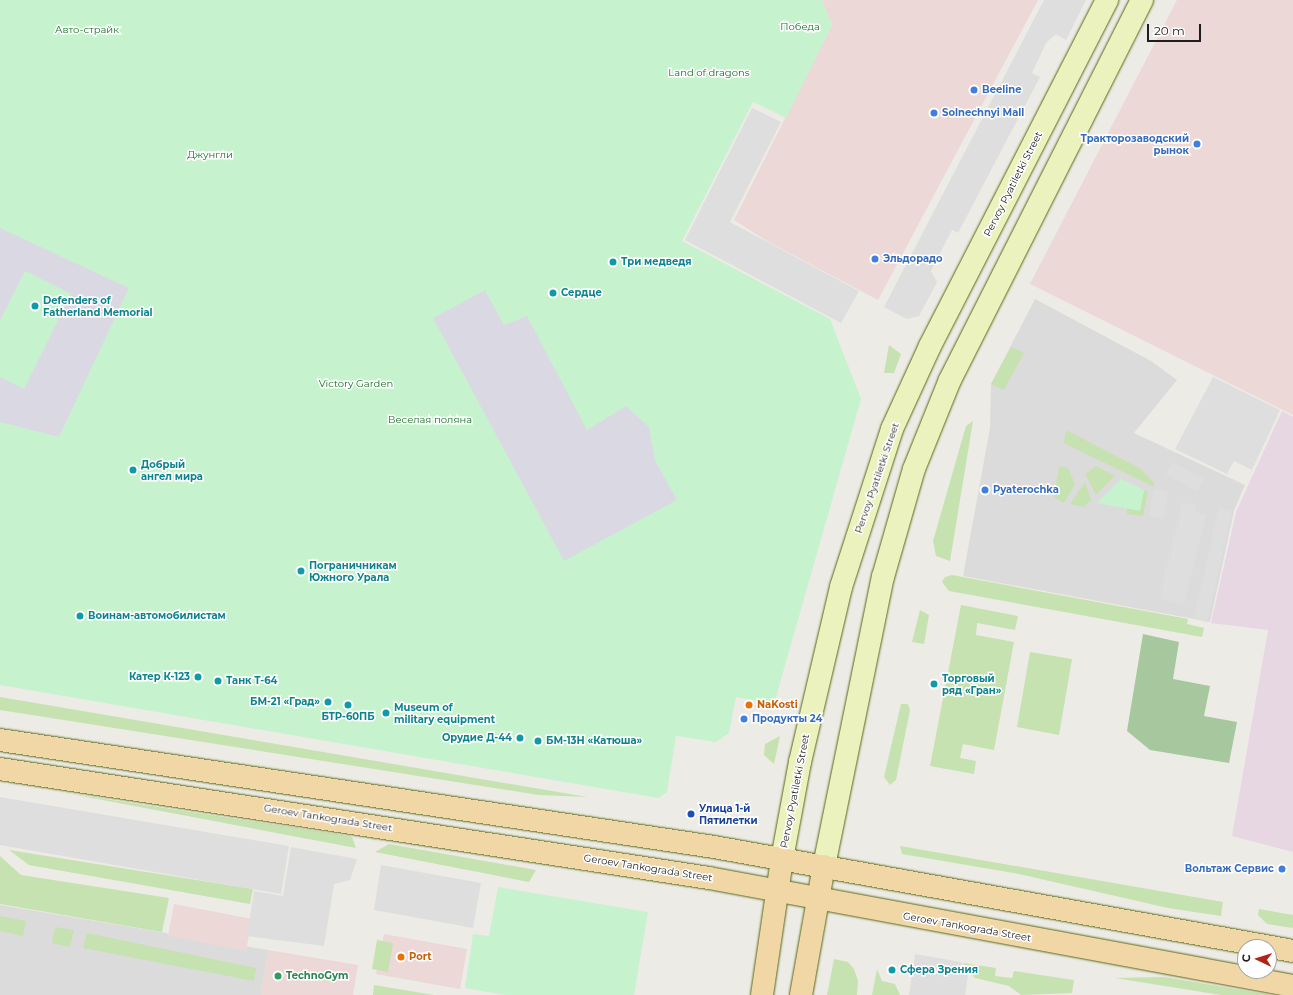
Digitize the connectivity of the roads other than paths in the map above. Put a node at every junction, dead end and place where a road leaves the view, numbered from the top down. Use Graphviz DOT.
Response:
graph roads {
  1 [pos="1107,0"];
  2 [pos="1142,0"];
  3 [pos="0,740"];
  4 [pos="0,769"];
  5 [pos="782,859"];
  6 [pos="824,866"];
  7 [pos="778,892"];
  8 [pos="818,900"];
  9 [pos="1293,951"];
  10 [pos="1293,986"];
  11 [pos="762,995"];
  12 [pos="801,995"];
  1 -- 5 [label="main road, Pervoy Pyatiletki Street"];
  2 -- 6 [label="main road"];
  3 -- 5 [label="main road"];
  4 -- 7 [label="main road, Geroev Tankograda Street"];
  5 -- 6 [label="main road"];
  5 -- 7 [label="main road, Pervoy Pyatiletki Street"];
  6 -- 8 [label="main road"];
  6 -- 9 [label="main road"];
  7 -- 8 [label="main road, Geroev Tankograda Street"];
  7 -- 11 [label="main road, Pervoy Pyatiletki Street"];
  8 -- 10 [label="main road, Geroev Tankograda Street"];
  8 -- 12 [label="main road"];
}
